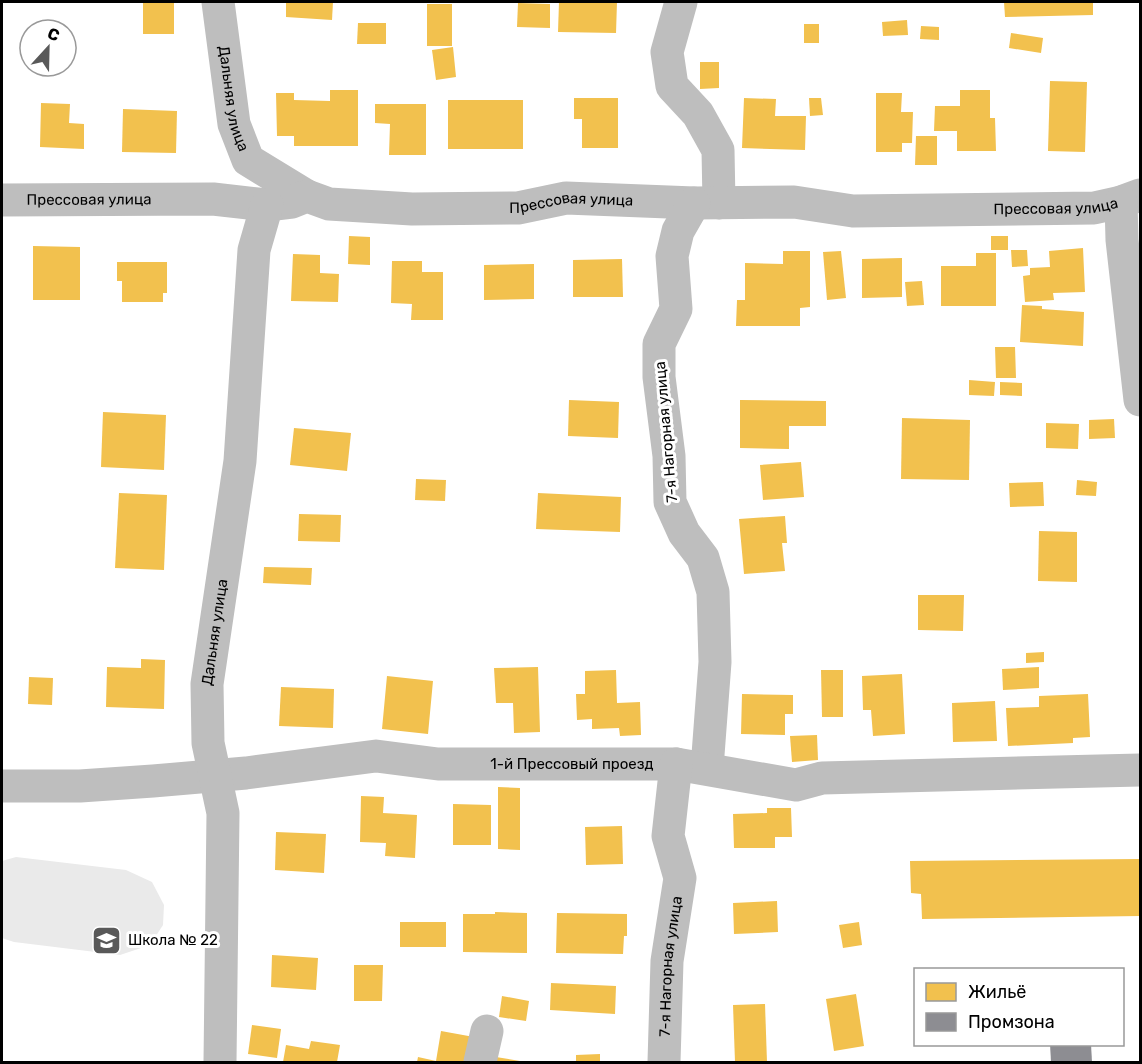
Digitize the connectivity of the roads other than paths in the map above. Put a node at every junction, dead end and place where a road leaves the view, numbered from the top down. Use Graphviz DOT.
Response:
graph roads {
  1 [pos="218,2"];
  2 [pos="681,2"];
  3 [pos="307,196"];
  4 [pos="1131,198"];
  5 [pos="2,201"];
  6 [pos="706,203"];
  7 [pos="267,205"];
  8 [pos="1140,400"];
  9 [pos="692,766"];
  10 [pos="1140,770"];
  11 [pos="215,776"];
  12 [pos="2,786"];
  13 [pos="487,1031"];
  14 [pos="220,1062"];
  15 [pos="480,1062"];
  16 [pos="664,1062"];
  1 -- 3 [label="street, Дальняя улица"];
  2 -- 6 [label="street"];
  3 -- 6 [label="street, Прессовая улица"];
  3 -- 7 [label="street, Прессовая улица"];
  4 -- 6 [label="street, Прессовая улица"];
  4 -- 8 [label="street"];
  5 -- 7 [label="street, Прессовая улица"];
  6 -- 9 [label="street, 7-я Нагорная улица"];
  7 -- 11 [label="street, Дальняя улица"];
  9 -- 10 [label="street, 1-й Прессовый проезд"];
  9 -- 11 [label="street, 1-й Прессовый проезд"];
  9 -- 16 [label="street, 7-я Нагорная улица"];
  11 -- 12 [label="street, 1-й Прессовый проезд"];
  11 -- 14 [label="street, Дальняя улица"];
  13 -- 15 [label="street"];
}
